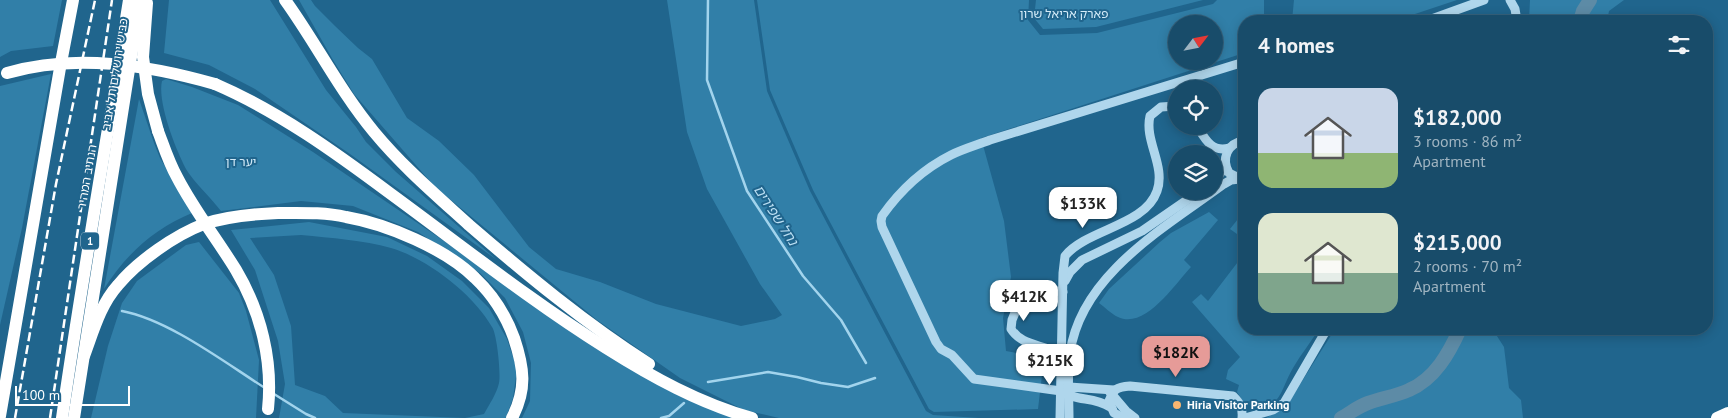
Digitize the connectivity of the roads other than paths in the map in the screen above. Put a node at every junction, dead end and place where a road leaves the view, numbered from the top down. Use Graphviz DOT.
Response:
graph roads {
  1 [pos="73,0"];
  2 [pos="129,0"];
  3 [pos="140,0"];
  4 [pos="147,0"];
  5 [pos="285,0"];
  6 [pos="1484,0"];
  7 [pos="1510,0"];
  8 [pos="1443,15"];
  9 [pos="1516,15"];
  10 [pos="1238,64"];
  11 [pos="3,74"];
  12 [pos="1168,107"];
  13 [pos="1203,135"];
  14 [pos="1238,143"];
  15 [pos="1229,148"];
  16 [pos="1225,161"];
  17 [pos="1223,168"];
  18 [pos="1238,178"];
  19 [pos="1238,180"];
  20 [pos="1187,200"];
  21 [pos="1063,290"];
  22 [pos="1324,335"];
  23 [pos="1048,349"];
  24 [pos="84,356"];
  25 [pos="1110,391"];
  26 [pos="1066,392"];
  27 [pos="708,402"];
  28 [pos="1110,407"];
  29 [pos="1728,413"];
  30 [pos="0,416"];
  31 [pos="62,418"];
  32 [pos="74,418"];
  33 [pos="267,418"];
  34 [pos="512,418"];
  35 [pos="752,418"];
  36 [pos="1060,418"];
  37 [pos="1069,418"];
  38 [pos="1124,418"];
  39 [pos="1134,418"];
  40 [pos="1243,418"];
  41 [pos="1717,418"];
  1 -- 30 [label="highway"];
  2 -- 31 [label="highway, הנתיב המהיר / 1"];
  3 -- 24 [label="highway, כביש ירושלים תל אביב / 1"];
  4 -- 33 [label="highway, bridge"];
  5 -- 27 [label="highway"];
  6 -- 8 [label="street"];
  7 -- 9 [label="street"];
  10 -- 26 [label="street"];
  11 -- 27 [label="highway, bridge"];
  12 -- 21 [label="street"];
  13 -- 15 [label="street"];
  14 -- 15 [label="street"];
  15 -- 16 [label="street"];
  16 -- 17 [label="street"];
  16 -- 18 [label="street"];
  19 -- 26 [label="street"];
  20 -- 21 [label="street"];
  21 -- 23 [label="street"];
  21 -- 26 [label="street"];
  22 -- 40 [label="street"];
  24 -- 32 [label="highway, כביש ירושלים תל אביב / 1"];
  24 -- 34 [label="highway"];
  25 -- 26 [label="street"];
  25 -- 28 [label="street"];
  25 -- 39 [label="street"];
  25 -- 40 [label="street"];
  26 -- 28 [label="street"];
  26 -- 36 [label="street"];
  26 -- 37 [label="street"];
  27 -- 35 [label="highway"];
  28 -- 38 [label="street"];
  29 -- 41 [label="highway"];
}
